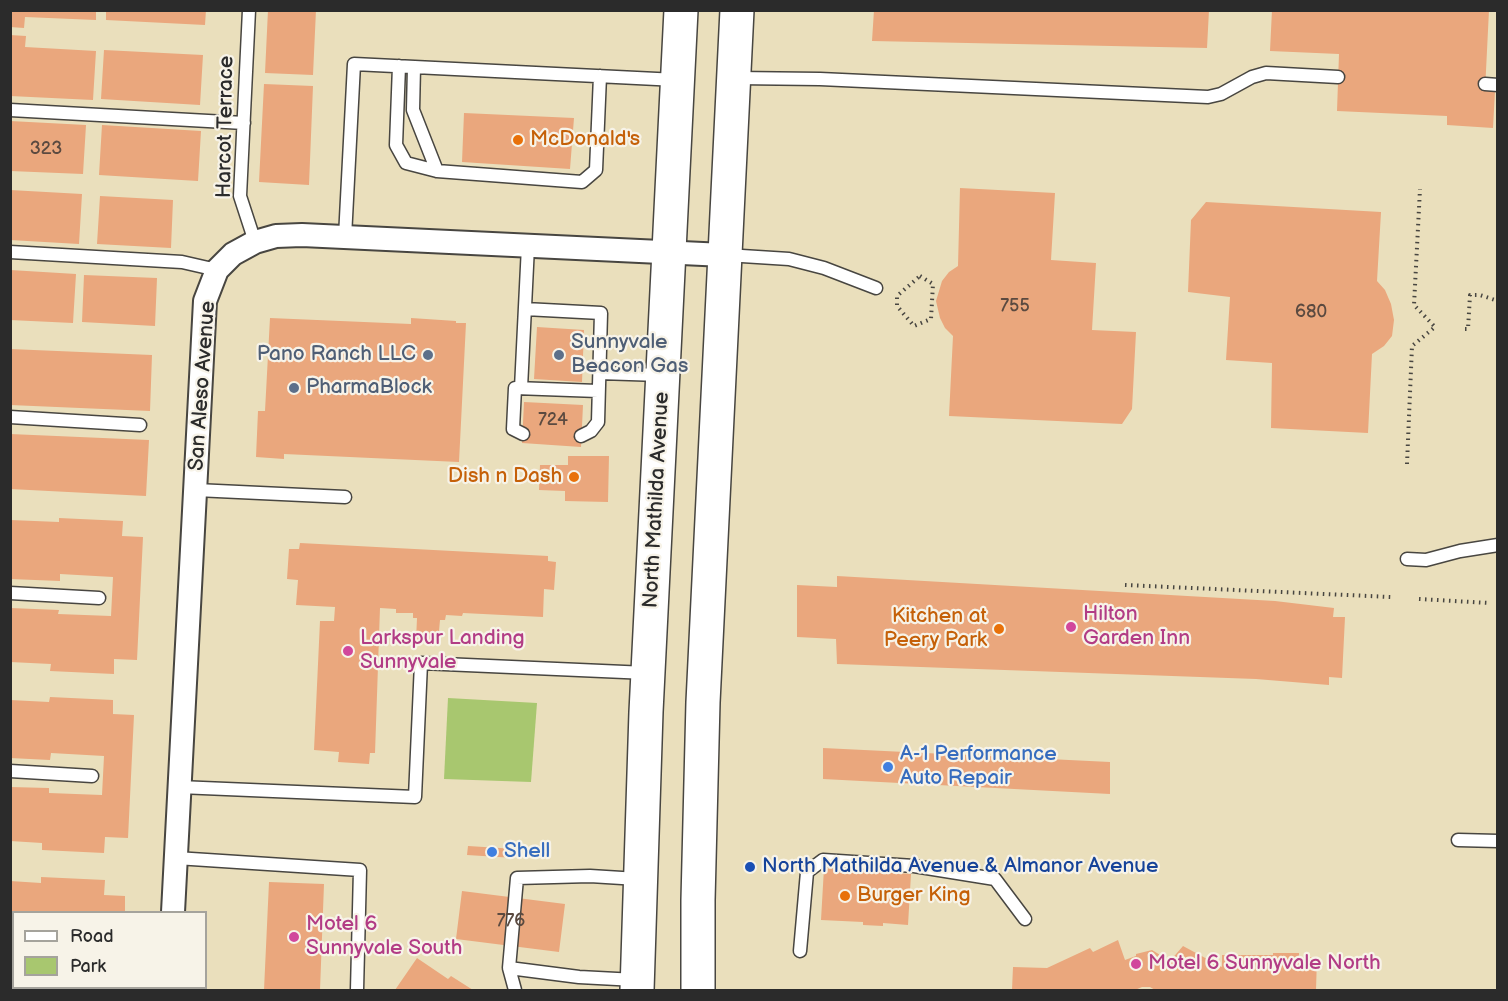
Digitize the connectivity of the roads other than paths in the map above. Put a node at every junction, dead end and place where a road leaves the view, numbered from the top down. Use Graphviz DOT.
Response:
graph roads {
  1 [pos="249,10"];
  2 [pos="681,10"];
  3 [pos="737,10"];
  4 [pos="399,66"];
  5 [pos="414,67"];
  6 [pos="600,76"];
  7 [pos="1338,77"];
  8 [pos="734,78"];
  9 [pos="678,80"];
  10 [pos="10,110"];
  11 [pos="244,123"];
  12 [pos="437,171"];
  13 [pos="345,237"];
  14 [pos="255,242"];
  15 [pos="528,246"];
  16 [pos="10,252"];
  17 [pos="669,252"];
  18 [pos="724,255"];
  19 [pos="217,270"];
  20 [pos="876,288"];
  21 [pos="525,309"];
  22 [pos="599,373"];
  23 [pos="663,375"];
  24 [pos="521,388"];
  25 [pos="598,391"];
  26 [pos="10,417"];
  27 [pos="140,424"];
  28 [pos="523,434"];
  29 [pos="581,436"];
  30 [pos="196,490"];
  31 [pos="345,497"];
  32 [pos="1497,544"];
  33 [pos="1407,559"];
  34 [pos="10,593"];
  35 [pos="99,598"];
  36 [pos="648,673"];
  37 [pos="10,771"];
  38 [pos="92,776"];
  39 [pos="179,787"];
  40 [pos="1458,840"];
  41 [pos="1497,841"];
  42 [pos="176,858"];
  43 [pos="640,879"];
  44 [pos="173,911"];
  45 [pos="1025,919"];
  46 [pos="800,951"];
  47 [pos="509,968"];
  48 [pos="637,985"];
  49 [pos="357,990"];
  50 [pos="515,990"];
  51 [pos="698,990"];
  1 -- 11 [label="lane, Harcot Terrace"];
  2 -- 9 [label="main road, North Mathilda Avenue"];
  3 -- 8 [label="main road"];
  4 -- 5 [label="lane"];
  4 -- 12 [label="lane"];
  4 -- 13 [label="lane"];
  5 -- 6 [label="lane"];
  5 -- 12 [label="lane"];
  6 -- 9 [label="lane"];
  6 -- 12 [label="lane"];
  7 -- 8 [label="lane"];
  8 -- 18 [label="main road"];
  9 -- 17 [label="main road, North Mathilda Avenue"];
  10 -- 11 [label="lane"];
  11 -- 14 [label="lane, Harcot Terrace"];
  13 -- 14 [label="street, San Aleso Avenue"];
  13 -- 15 [label="street, San Aleso Avenue"];
  14 -- 19 [label="street, San Aleso Avenue"];
  15 -- 17 [label="street, San Aleso Avenue"];
  15 -- 21 [label="lane"];
  16 -- 19 [label="lane"];
  17 -- 18 [label="street, San Aleso Avenue"];
  17 -- 23 [label="main road, North Mathilda Avenue"];
  18 -- 20 [label="lane"];
  18 -- 51 [label="main road"];
  19 -- 30 [label="street, San Aleso Avenue"];
  21 -- 22 [label="lane"];
  21 -- 24 [label="lane"];
  22 -- 23 [label="lane"];
  22 -- 25 [label="lane"];
  23 -- 36 [label="main road, North Mathilda Avenue"];
  24 -- 25 [label="lane"];
  24 -- 28 [label="lane"];
  25 -- 29 [label="lane"];
  26 -- 27 [label="lane"];
  30 -- 31 [label="lane"];
  30 -- 39 [label="street, San Aleso Avenue"];
  32 -- 33 [label="lane"];
  34 -- 35 [label="lane"];
  36 -- 39 [label="lane"];
  36 -- 43 [label="main road, North Mathilda Avenue"];
  37 -- 38 [label="lane"];
  39 -- 42 [label="street, San Aleso Avenue"];
  40 -- 41 [label="lane"];
  42 -- 44 [label="street, San Aleso Avenue"];
  42 -- 49 [label="lane"];
  43 -- 47 [label="lane"];
  43 -- 48 [label="main road, North Mathilda Avenue"];
  45 -- 46 [label="lane"];
  47 -- 48 [label="lane"];
  47 -- 50 [label="lane"];
}
